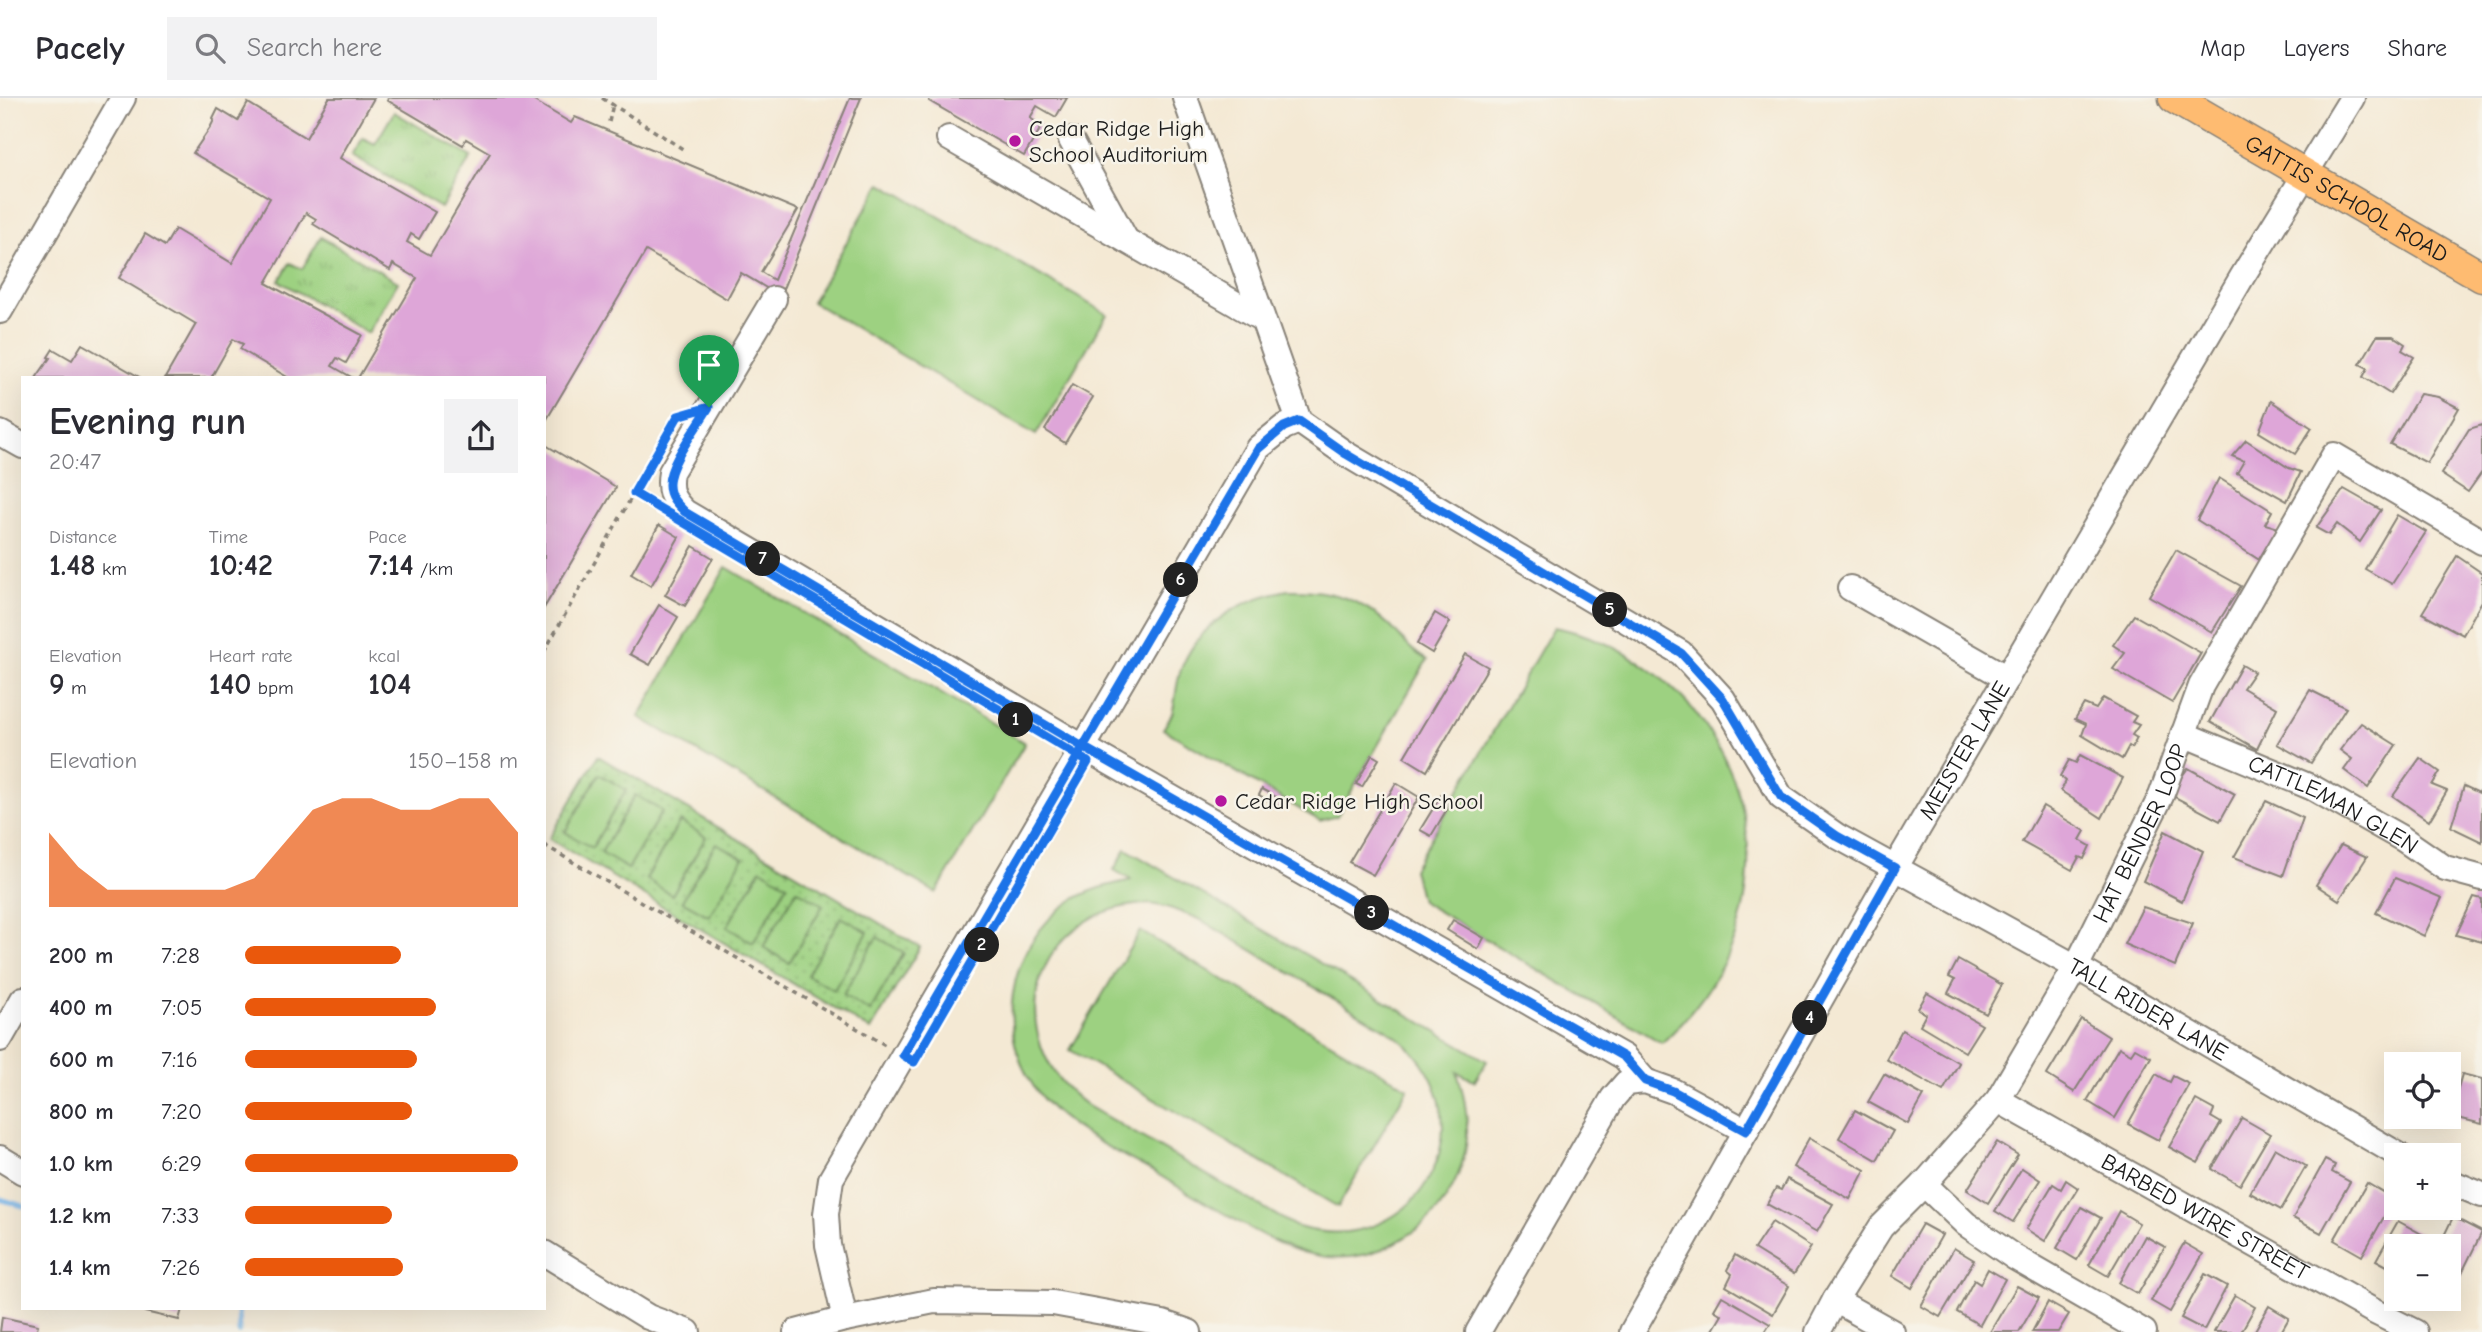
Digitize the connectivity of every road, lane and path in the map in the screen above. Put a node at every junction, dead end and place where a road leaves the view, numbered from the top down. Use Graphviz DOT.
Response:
graph roads {
  1 [pos="124,98"];
  2 [pos="604,98"];
  3 [pos="1185,98"];
  4 [pos="2174,98"];
  5 [pos="2352,98"];
  6 [pos="613,104"];
  7 [pos="609,122"];
  8 [pos="949,138"];
  9 [pos="1071,140"];
  10 [pos="686,151"];
  11 [pos="2306,175"];
  12 [pos="1126,241"];
  13 [pos="2482,277"];
  14 [pos="774,299"];
  15 [pos="0,311"];
  16 [pos="1262,319"];
  17 [pos="1299,421"];
  18 [pos="0,433"];
  19 [pos="21,445"];
  20 [pos="653,460"];
  21 [pos="634,493"];
  22 [pos="658,508"];
  23 [pos="2482,542"];
  24 [pos="1850,588"];
  25 [pos="546,648"];
  26 [pos="2007,678"];
  27 [pos="2183,734"];
  28 [pos="1083,747"];
  29 [pos="546,846"];
  30 [pos="1895,868"];
  31 [pos="2482,878"];
  32 [pos="2076,967"];
  33 [pos="21,1003"];
  34 [pos="0,1040"];
  35 [pos="903,1055"];
  36 [pos="1645,1081"];
  37 [pos="1998,1100"];
  38 [pos="1746,1131"];
  39 [pos="2384,1146"];
  40 [pos="0,1158"];
  41 [pos="21,1171"];
  42 [pos="1924,1184"];
  43 [pos="2461,1186"];
  44 [pos="2482,1195"];
  45 [pos="546,1254"];
  46 [pos="1835,1300"];
  47 [pos="845,1320"];
  48 [pos="688,1332"];
  49 [pos="796,1332"];
  50 [pos="1189,1332"];
  51 [pos="1478,1332"];
  52 [pos="1632,1332"];
  53 [pos="1818,1332"];
  54 [pos="1892,1332"];
  55 [pos="2144,1332"];
  56 [pos="2415,1332"];
  1 -- 15 [label="street"];
  2 -- 6 [label="path"];
  3 -- 16 [label="street"];
  4 -- 11 [label="main road, GATTIS SCHOOL ROAD"];
  5 -- 11 [label="street, MEISTER LANE"];
  6 -- 7 [label="path"];
  6 -- 10 [label="path"];
  8 -- 12 [label="street"];
  9 -- 12 [label="street"];
  11 -- 13 [label="main road, GATTIS SCHOOL ROAD"];
  11 -- 26 [label="street, MEISTER LANE"];
  12 -- 16 [label="street"];
  14 -- 28 [label="street"];
  16 -- 17 [label="street"];
  17 -- 28 [label="street"];
  17 -- 30 [label="street, TALL RIDER LANE"];
  18 -- 19 [label="street"];
  20 -- 21 [label="path"];
  21 -- 22 [label="path"];
  21 -- 25 [label="path"];
  23 -- 27 [label="street, HAT BENDER LOOP"];
  24 -- 26 [label="street"];
  26 -- 30 [label="street, MEISTER LANE"];
  27 -- 31 [label="street, CATTLEMAN GLEN"];
  27 -- 32 [label="street, HAT BENDER LOOP"];
  28 -- 35 [label="street"];
  28 -- 36 [label="street"];
  29 -- 35 [label="path"];
  30 -- 32 [label="street, TALL RIDER LANE"];
  30 -- 38 [label="street, MEISTER LANE"];
  32 -- 37 [label="street, HAT BENDER LOOP"];
  32 -- 39 [label="street, TALL RIDER LANE"];
  33 -- 34 [label="street"];
  35 -- 47 [label="street"];
  36 -- 38 [label="street"];
  36 -- 51 [label="street"];
  37 -- 42 [label="street, HAT BENDER LOOP"];
  37 -- 56 [label="street, BARBED WIRE STREET"];
  38 -- 52 [label="street, MEISTER LANE"];
  40 -- 41 [label="street"];
  42 -- 46 [label="street, HAT BENDER LOOP"];
  42 -- 55 [label="street"];
  43 -- 44 [label="street"];
  45 -- 48 [label="street"];
  46 -- 53 [label="street, HAT BENDER LOOP"];
  46 -- 54 [label="street"];
  47 -- 49 [label="street"];
  47 -- 50 [label="street"];
}
